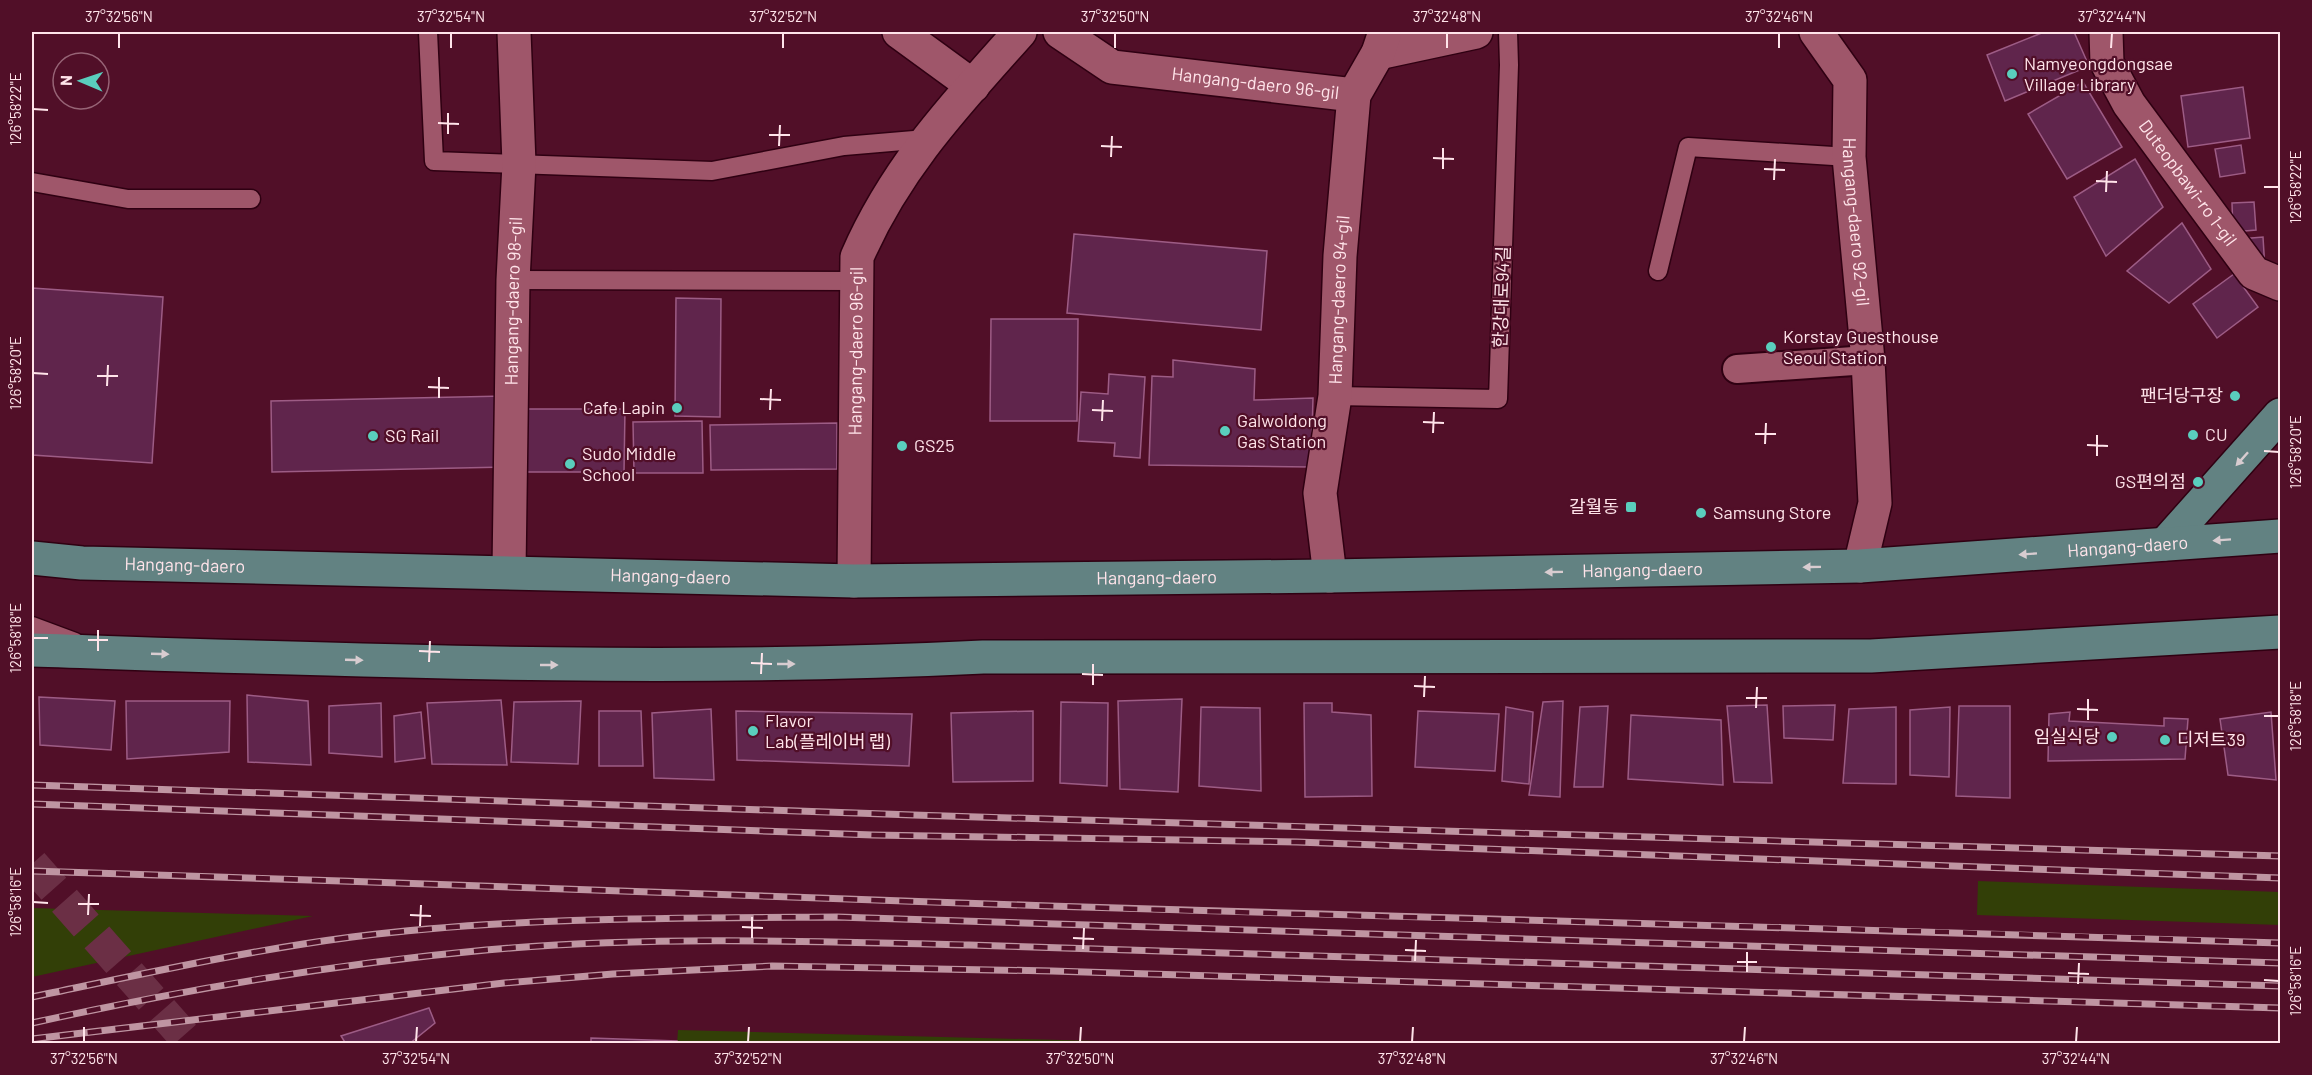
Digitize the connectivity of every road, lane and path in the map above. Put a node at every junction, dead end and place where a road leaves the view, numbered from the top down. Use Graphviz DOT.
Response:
graph roads {
  1 [pos="428,32"];
  2 [pos="514,32"];
  3 [pos="899,32"];
  4 [pos="1020,32"];
  5 [pos="1060,32"];
  6 [pos="1476,32"];
  7 [pos="1508,32"];
  8 [pos="1816,32"];
  9 [pos="2106,32"];
  10 [pos="1382,42"];
  11 [pos="973,86"];
  12 [pos="1354,95"];
  13 [pos="926,139"];
  14 [pos="1849,157"];
  15 [pos="519,164"];
  16 [pos="32,182"];
  17 [pos="251,199"];
  18 [pos="1658,271"];
  19 [pos="513,280"];
  20 [pos="856,281"];
  21 [pos="2280,284"];
  22 [pos="1868,360"];
  23 [pos="1737,369"];
  24 [pos="1335,396"];
  25 [pos="2280,415"];
  26 [pos="2280,536"];
  27 [pos="2165,544"];
  28 [pos="32,558"];
  29 [pos="1860,566"];
  30 [pos="508,571"];
  31 [pos="1330,576"];
  32 [pos="854,581"];
  33 [pos="32,626"];
  34 [pos="2280,632"];
  35 [pos="32,650"];
  36 [pos="101,652"];
  1 -- 15 [label="lane"];
  2 -- 15 [label="street, Hangang-daero 98-gil"];
  3 -- 11 [label="street"];
  4 -- 11 [label="street, Hangang-daero 96-gil"];
  5 -- 12 [label="street, Hangang-daero 96-gil"];
  6 -- 10 [label="street"];
  7 -- 24 [label="lane, 한강대로94길"];
  8 -- 14 [label="street, Hangang-daero 92-gil"];
  9 -- 21 [label="street, Duteopbawi-ro 1-gil"];
  10 -- 12 [label="street, Hangang-daero 94-gil"];
  11 -- 13 [label="street, Hangang-daero 96-gil"];
  12 -- 24 [label="street, Hangang-daero 94-gil"];
  13 -- 15 [label="lane"];
  13 -- 20 [label="street, Hangang-daero 96-gil"];
  14 -- 18 [label="lane"];
  14 -- 22 [label="street, Hangang-daero 92-gil"];
  15 -- 19 [label="street, Hangang-daero 98-gil"];
  16 -- 17 [label="lane"];
  19 -- 20 [label="lane"];
  19 -- 30 [label="street, Hangang-daero 98-gil"];
  20 -- 32 [label="street, Hangang-daero 96-gil"];
  22 -- 23 [label="street"];
  22 -- 29 [label="street, Hangang-daero 92-gil"];
  24 -- 31 [label="street, Hangang-daero 94-gil"];
  25 -- 27 [label="main road, one-way"];
  26 -- 27 [label="main road, Hangang-daero, one-way"];
  27 -- 29 [label="main road, Hangang-daero, one-way"];
  28 -- 30 [label="main road, Hangang-daero"];
  29 -- 31 [label="main road, Hangang-daero, one-way"];
  30 -- 32 [label="main road, Hangang-daero"];
  31 -- 32 [label="main road, Hangang-daero"];
  33 -- 36 [label="lane"];
  36 -- 34 [label="main road, one-way"];
  35 -- 36 [label="main road"];
}
